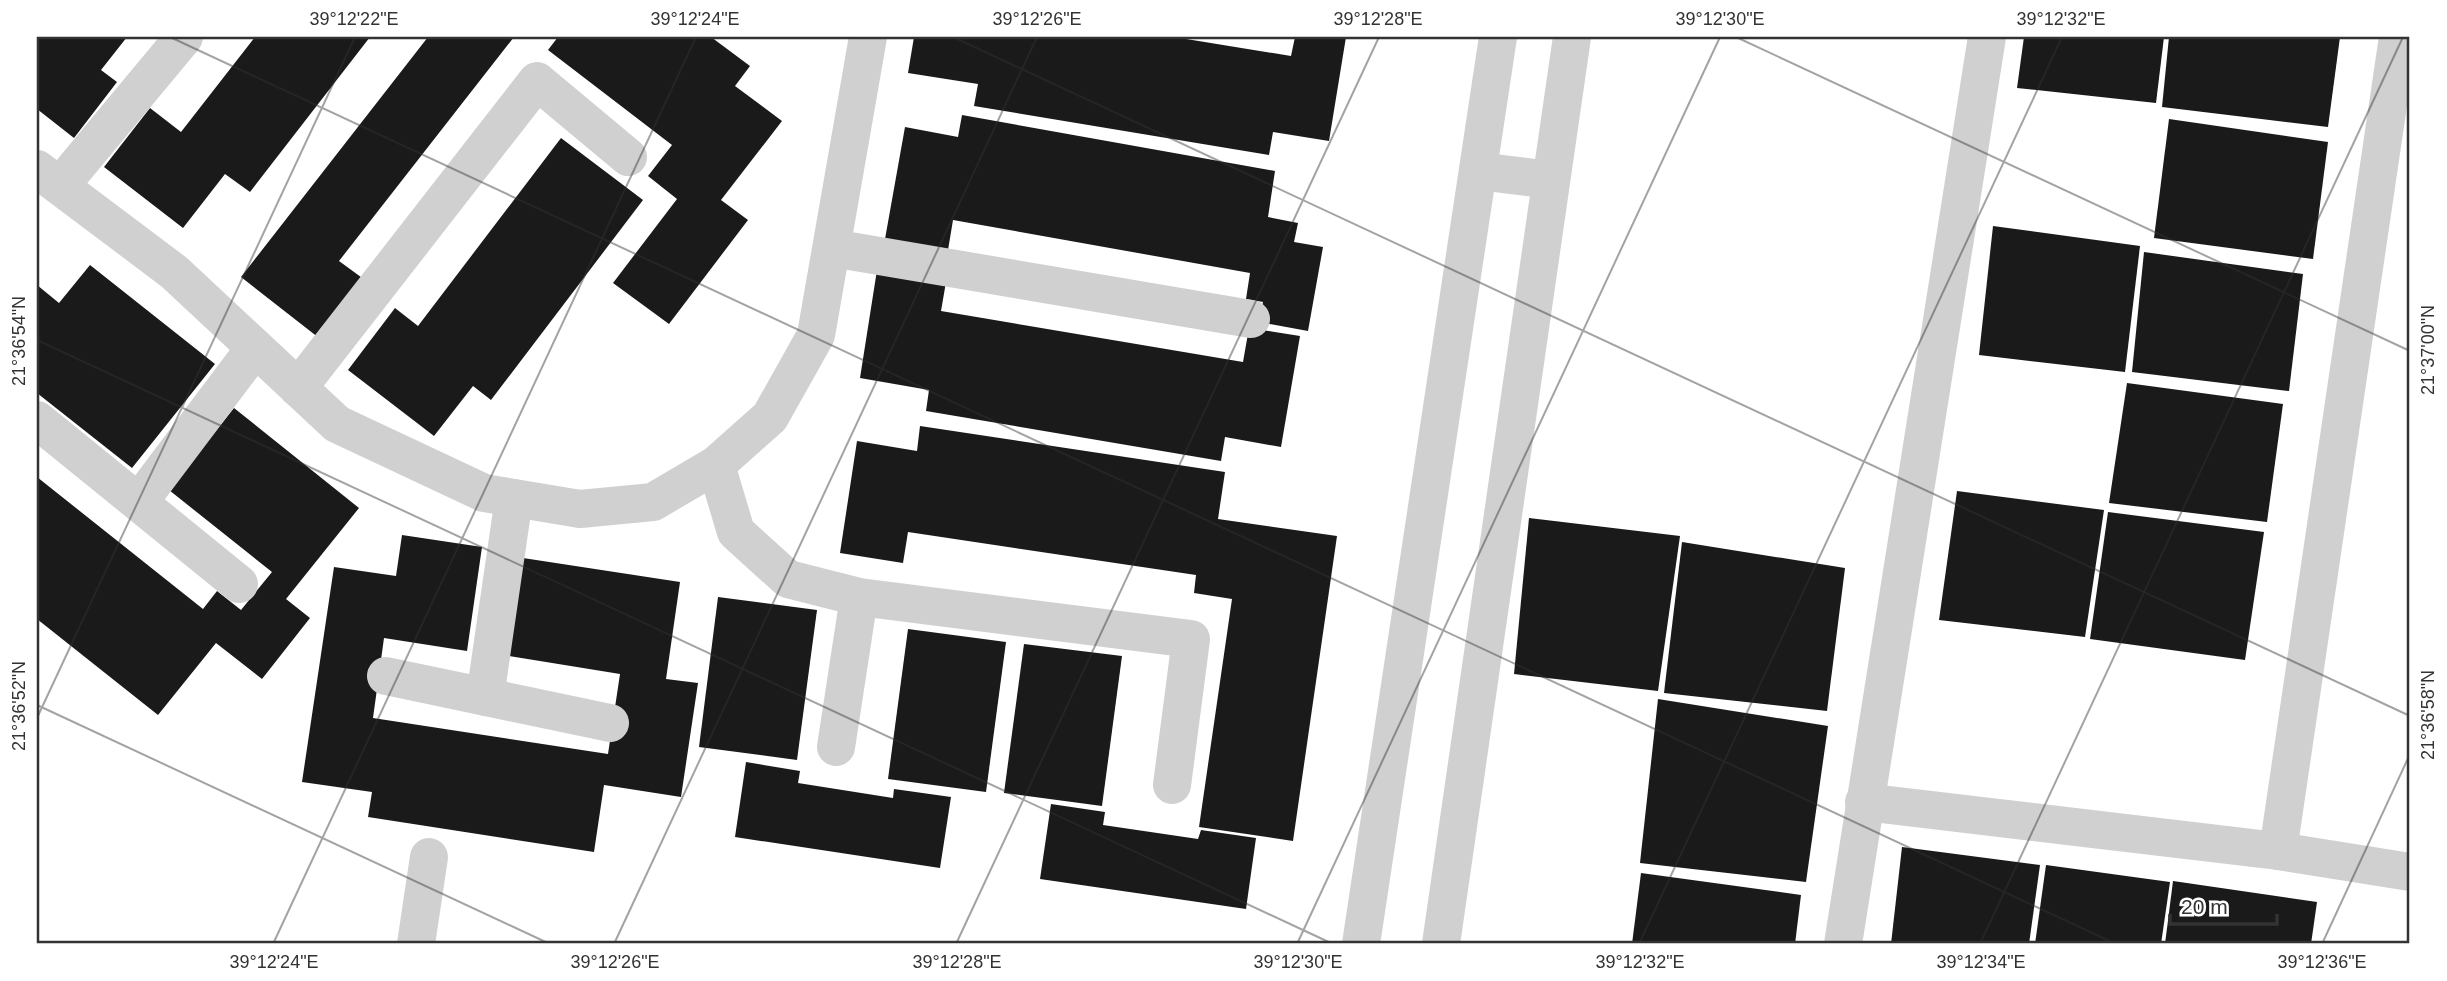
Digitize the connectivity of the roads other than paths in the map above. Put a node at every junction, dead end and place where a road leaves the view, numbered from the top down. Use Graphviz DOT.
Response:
graph roads {
  1 [pos="184,37"];
  2 [pos="869,37"];
  3 [pos="1498,37"];
  4 [pos="1572,37"];
  5 [pos="1987,37"];
  6 [pos="2398,37"];
  7 [pos="628,157"];
  8 [pos="1478,171"];
  9 [pos="48,178"];
  10 [pos="1551,180"];
  11 [pos="832,248"];
  12 [pos="1251,318"];
  13 [pos="255,348"];
  14 [pos="298,388"];
  15 [pos="37,420"];
  16 [pos="716,465"];
  17 [pos="514,498"];
  18 [pos="139,502"];
  19 [pos="239,584"];
  20 [pos="859,597"];
  21 [pos="386,676"];
  22 [pos="485,697"];
  23 [pos="610,723"];
  24 [pos="836,747"];
  25 [pos="1172,785"];
  26 [pos="1864,802"];
  27 [pos="2278,851"];
  28 [pos="429,857"];
  29 [pos="2410,872"];
  30 [pos="416,944"];
  31 [pos="1361,944"];
  32 [pos="1441,944"];
  33 [pos="1843,944"];
  1 -- 9 [label="street"];
  2 -- 11 [label="street"];
  3 -- 8 [label="street"];
  4 -- 10 [label="street"];
  5 -- 26 [label="street"];
  6 -- 27 [label="street"];
  7 -- 14 [label="street"];
  8 -- 10 [label="street"];
  8 -- 31 [label="street"];
  9 -- 13 [label="street"];
  10 -- 32 [label="street"];
  11 -- 12 [label="street"];
  11 -- 16 [label="street"];
  13 -- 14 [label="street"];
  13 -- 18 [label="street"];
  14 -- 17 [label="street"];
  15 -- 18 [label="street"];
  16 -- 17 [label="street"];
  16 -- 20 [label="street"];
  17 -- 22 [label="street"];
  18 -- 19 [label="street"];
  20 -- 24 [label="street"];
  20 -- 25 [label="street"];
  21 -- 22 [label="street"];
  22 -- 23 [label="street"];
  26 -- 27 [label="street"];
  26 -- 33 [label="street"];
  27 -- 29 [label="street"];
  28 -- 30 [label="street"];
}
